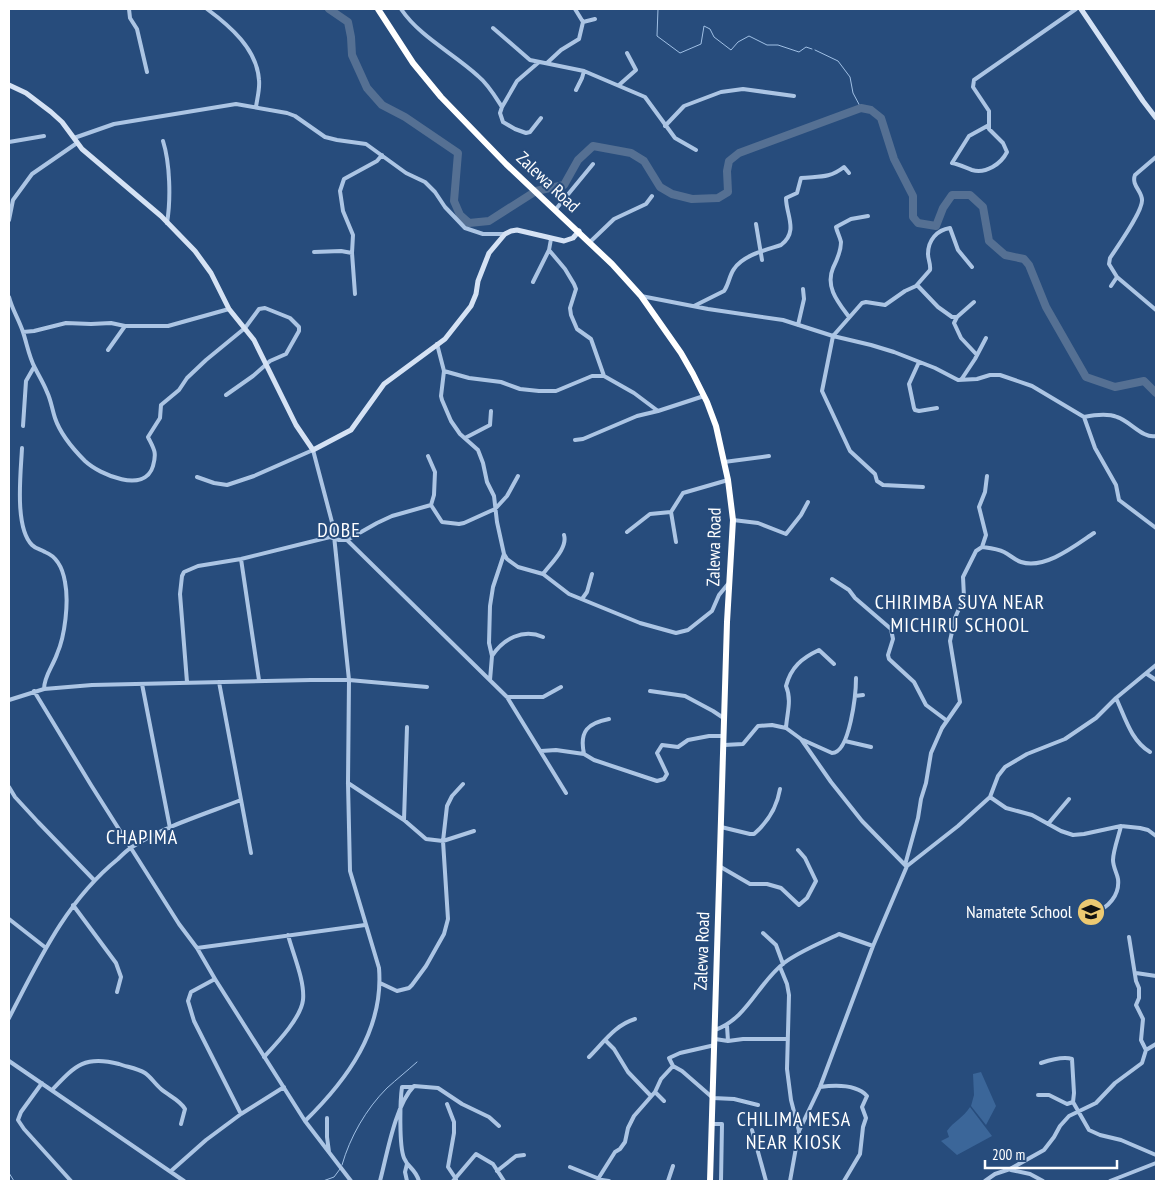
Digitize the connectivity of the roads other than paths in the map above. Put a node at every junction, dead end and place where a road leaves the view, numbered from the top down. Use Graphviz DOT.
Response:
graph roads {
  1 [pos="129,9"];
  2 [pos="207,9"];
  3 [pos="378,9"];
  4 [pos="401,9"];
  5 [pos="575,9"];
  6 [pos="1076,9"];
  7 [pos="1081,9"];
  8 [pos="595,19"];
  9 [pos="583,22"];
  10 [pos="493,28"];
  11 [pos="627,53"];
  12 [pos="539,62"];
  13 [pos="547,63"];
  14 [pos="584,71"];
  15 [pos="147,72"];
  16 [pos="9,85"];
  17 [pos="619,85"];
  18 [pos="576,90"];
  19 [pos="794,96"];
  20 [pos="502,107"];
  21 [pos="256,108"];
  22 [pos="541,118"];
  23 [pos="1156,118"];
  24 [pos="989,125"];
  25 [pos="665,126"];
  26 [pos="44,136"];
  27 [pos="75,140"];
  28 [pos="164,141"];
  29 [pos="9,142"];
  30 [pos="696,150"];
  31 [pos="382,155"];
  32 [pos="1156,157"];
  33 [pos="593,164"];
  34 [pos="849,173"];
  35 [pos="652,196"];
  36 [pos="556,209"];
  37 [pos="868,216"];
  38 [pos="9,220"];
  39 [pos="167,222"];
  40 [pos="756,224"];
  41 [pos="579,231"];
  42 [pos="504,234"];
  43 [pos="551,238"];
  44 [pos="590,242"];
  45 [pos="548,250"];
  46 [pos="314,252"];
  47 [pos="760,252"];
  48 [pos="352,253"];
  49 [pos="762,260"];
  50 [pos="972,267"];
  51 [pos="1117,277"];
  52 [pos="533,282"];
  53 [pos="917,285"];
  54 [pos="1111,286"];
  55 [pos="803,289"];
  56 [pos="355,294"];
  57 [pos="641,296"];
  58 [pos="9,297"];
  59 [pos="974,302"];
  60 [pos="694,306"];
  61 [pos="229,309"];
  62 [pos="1156,310"];
  63 [pos="849,317"];
  64 [pos="957,317"];
  65 [pos="798,325"];
  66 [pos="126,326"];
  67 [pos="245,328"];
  68 [pos="23,332"];
  69 [pos="833,336"];
  70 [pos="986,338"];
  71 [pos="437,344"];
  72 [pos="108,350"];
  73 [pos="977,355"];
  74 [pos="919,362"];
  75 [pos="266,363"];
  76 [pos="34,367"];
  77 [pos="444,371"];
  78 [pos="604,376"];
  79 [pos="961,380"];
  80 [pos="226,395"];
  81 [pos="704,396"];
  82 [pos="937,408"];
  83 [pos="491,410"];
  84 [pos="658,412"];
  85 [pos="1084,417"];
  86 [pos="23,426"];
  87 [pos="1156,436"];
  88 [pos="465,438"];
  89 [pos="575,440"];
  90 [pos="22,448"];
  91 [pos="313,450"];
  92 [pos="428,456"];
  93 [pos="769,456"];
  94 [pos="724,462"];
  95 [pos="518,476"];
  96 [pos="988,476"];
  97 [pos="197,477"];
  98 [pos="728,480"];
  99 [pos="923,487"];
  100 [pos="808,502"];
  101 [pos="431,505"];
  102 [pos="495,509"];
  103 [pos="671,512"];
  104 [pos="733,520"];
  105 [pos="1156,528"];
  106 [pos="627,532"];
  107 [pos="1094,533"];
  108 [pos="564,535"];
  109 [pos="334,538"];
  110 [pos="347,540"];
  111 [pos="676,542"];
  112 [pos="982,547"];
  113 [pos="504,554"];
  114 [pos="241,559"];
  115 [pos="544,574"];
  116 [pos="592,574"];
  117 [pos="832,579"];
  118 [pos="729,582"];
  119 [pos="582,599"];
  120 [pos="543,636"];
  121 [pos="492,656"];
  122 [pos="834,664"];
  123 [pos="1156,665"];
  124 [pos="1147,674"];
  125 [pos="856,678"];
  126 [pos="259,680"];
  127 [pos="349,680"];
  128 [pos="490,680"];
  129 [pos="1156,680"];
  130 [pos="187,682"];
  131 [pos="219,682"];
  132 [pos="142,684"];
  133 [pos="427,687"];
  134 [pos="561,687"];
  135 [pos="44,689"];
  136 [pos="34,691"];
  137 [pos="650,691"];
  138 [pos="863,695"];
  139 [pos="855,696"];
  140 [pos="507,697"];
  141 [pos="1116,698"];
  142 [pos="9,700"];
  143 [pos="609,719"];
  144 [pos="725,719"];
  145 [pos="946,720"];
  146 [pos="407,727"];
  147 [pos="786,728"];
  148 [pos="724,736"];
  149 [pos="801,740"];
  150 [pos="845,741"];
  151 [pos="724,745"];
  152 [pos="871,747"];
  153 [pos="541,750"];
  154 [pos="1150,752"];
  155 [pos="584,754"];
  156 [pos="348,784"];
  157 [pos="463,784"];
  158 [pos="9,787"];
  159 [pos="780,790"];
  160 [pos="566,793"];
  161 [pos="990,797"];
  162 [pos="1069,799"];
  163 [pos="241,800"];
  164 [pos="404,820"];
  165 [pos="1048,824"];
  166 [pos="1121,826"];
  167 [pos="721,827"];
  168 [pos="170,828"];
  169 [pos="474,831"];
  170 [pos="1156,836"];
  171 [pos="443,841"];
  172 [pos="131,848"];
  173 [pos="798,850"];
  174 [pos="251,854"];
  175 [pos="719,866"];
  176 [pos="906,866"];
  177 [pos="94,880"];
  178 [pos="73,905"];
  179 [pos="1095,912"];
  180 [pos="9,919"];
  181 [pos="365,925"];
  182 [pos="763,932"];
  183 [pos="288,935"];
  184 [pos="1129,937"];
  185 [pos="873,946"];
  186 [pos="46,948"];
  187 [pos="197,948"];
  188 [pos="782,965"];
  189 [pos="1136,973"];
  190 [pos="1156,976"];
  191 [pos="215,979"];
  192 [pos="380,983"];
  193 [pos="117,992"];
  194 [pos="9,1018"];
  195 [pos="635,1018"];
  196 [pos="727,1026"];
  197 [pos="715,1030"];
  198 [pos="788,1039"];
  199 [pos="605,1040"];
  200 [pos="728,1041"];
  201 [pos="715,1042"];
  202 [pos="1156,1044"];
  203 [pos="1146,1050"];
  204 [pos="264,1057"];
  205 [pos="589,1057"];
  206 [pos="9,1061"];
  207 [pos="1042,1063"];
  208 [pos="673,1066"];
  209 [pos="42,1083"];
  210 [pos="284,1087"];
  211 [pos="412,1087"];
  212 [pos="820,1087"];
  213 [pos="52,1090"];
  214 [pos="655,1092"];
  215 [pos="1038,1095"];
  216 [pos="651,1096"];
  217 [pos="713,1098"];
  218 [pos="664,1102"];
  219 [pos="1073,1102"];
  220 [pos="447,1104"];
  221 [pos="758,1105"];
  222 [pos="1079,1110"];
  223 [pos="400,1111"];
  224 [pos="241,1114"];
  225 [pos="327,1118"];
  226 [pos="305,1121"];
  227 [pos="181,1124"];
  228 [pos="712,1124"];
  229 [pos="499,1126"];
  230 [pos="752,1130"];
  231 [pos="800,1131"];
  232 [pos="329,1154"];
  233 [pos="524,1155"];
  234 [pos="1156,1155"];
  235 [pos="1156,1163"];
  236 [pos="407,1164"];
  237 [pos="673,1166"];
  238 [pos="570,1167"];
  239 [pos="1010,1170"];
  240 [pos="171,1171"];
  241 [pos="498,1171"];
  242 [pos="456,1179"];
  243 [pos="598,1179"];
  244 [pos="1118,1179"];
  245 [pos="72,1181"];
  246 [pos="184,1181"];
  247 [pos="351,1181"];
  248 [pos="380,1181"];
  249 [pos="407,1181"];
  250 [pos="419,1181"];
  251 [pos="462,1181"];
  252 [pos="504,1181"];
  253 [pos="610,1181"];
  254 [pos="668,1181"];
  255 [pos="710,1181"];
  256 [pos="721,1181"];
  257 [pos="766,1181"];
  258 [pos="790,1181"];
  259 [pos="844,1181"];
  260 [pos="985,1181"];
  261 [pos="1043,1181"];
  262 [pos="1110,1181"];
  1 -- 15 [label="street"];
  2 -- 21 [label="street"];
  3 -- 36 [label="highway, Zalewa Road"];
  4 -- 20 [label="street"];
  5 -- 9 [label="street"];
  6 -- 24 [label="street"];
  7 -- 23 [label="street"];
  8 -- 9 [label="street"];
  9 -- 13 [label="street"];
  10 -- 12 [label="street"];
  11 -- 17 [label="street"];
  12 -- 13 [label="street"];
  12 -- 20 [label="street"];
  13 -- 14 [label="street"];
  14 -- 17 [label="street"];
  14 -- 18 [label="street"];
  16 -- 27 [label="street"];
  17 -- 25 [label="street"];
  19 -- 25 [label="street"];
  20 -- 22 [label="street"];
  21 -- 27 [label="street"];
  21 -- 31 [label="street"];
  24 -- 24 [label="street"];
  25 -- 30 [label="street"];
  26 -- 29 [label="street"];
  27 -- 38 [label="street"];
  27 -- 39 [label="street"];
  28 -- 39 [label="street"];
  31 -- 42 [label="street"];
  31 -- 48 [label="street"];
  32 -- 51 [label="street"];
  33 -- 36 [label="street"];
  34 -- 47 [label="street"];
  35 -- 44 [label="street"];
  36 -- 41 [label="highway, Zalewa Road"];
  37 -- 63 [label="street"];
  39 -- 61 [label="street"];
  40 -- 47 [label="street"];
  41 -- 43 [label="street"];
  41 -- 44 [label="highway, Zalewa Road"];
  42 -- 43 [label="street"];
  42 -- 71 [label="street"];
  43 -- 45 [label="street"];
  44 -- 57 [label="highway, Zalewa Road"];
  45 -- 52 [label="street"];
  45 -- 78 [label="street"];
  46 -- 48 [label="street"];
  47 -- 49 [label="street"];
  47 -- 60 [label="street"];
  48 -- 56 [label="street"];
  50 -- 53 [label="street"];
  51 -- 54 [label="street"];
  51 -- 62 [label="street"];
  53 -- 63 [label="street"];
  53 -- 64 [label="street"];
  55 -- 65 [label="street"];
  57 -- 60 [label="street"];
  57 -- 81 [label="highway, Zalewa Road"];
  58 -- 68 [label="street"];
  59 -- 64 [label="street"];
  60 -- 65 [label="street"];
  61 -- 66 [label="street"];
  61 -- 67 [label="street"];
  63 -- 69 [label="street"];
  64 -- 73 [label="street"];
  65 -- 69 [label="street"];
  66 -- 68 [label="street"];
  66 -- 72 [label="street"];
  67 -- 75 [label="street"];
  67 -- 75 [label="street"];
  67 -- 76 [label="street"];
  68 -- 76 [label="street"];
  69 -- 74 [label="street"];
  69 -- 99 [label="street"];
  70 -- 73 [label="street"];
  71 -- 77 [label="street"];
  71 -- 91 [label="street"];
  73 -- 79 [label="street"];
  74 -- 79 [label="street"];
  74 -- 82 [label="street"];
  75 -- 80 [label="street"];
  75 -- 91 [label="street"];
  76 -- 86 [label="street"];
  77 -- 78 [label="street"];
  77 -- 88 [label="street"];
  78 -- 84 [label="street"];
  79 -- 85 [label="street"];
  81 -- 84 [label="street"];
  81 -- 94 [label="highway, Zalewa Road"];
  83 -- 88 [label="street"];
  84 -- 89 [label="street"];
  85 -- 87 [label="street"];
  85 -- 105 [label="street"];
  88 -- 102 [label="street"];
  90 -- 135 [label="street"];
  91 -- 97 [label="street"];
  91 -- 109 [label="street"];
  92 -- 101 [label="street"];
  93 -- 94 [label="street"];
  94 -- 98 [label="highway, Zalewa Road"];
  95 -- 102 [label="street"];
  96 -- 112 [label="street"];
  98 -- 103 [label="street"];
  98 -- 104 [label="highway, Zalewa Road"];
  100 -- 104 [label="street"];
  101 -- 102 [label="street"];
  101 -- 110 [label="street"];
  102 -- 113 [label="street"];
  103 -- 106 [label="street"];
  103 -- 111 [label="street"];
  104 -- 118 [label="highway, Zalewa Road"];
  107 -- 112 [label="street"];
  108 -- 115 [label="street"];
  109 -- 110 [label="street"];
  109 -- 114 [label="street"];
  109 -- 127 [label="street"];
  110 -- 128 [label="street"];
  112 -- 145 [label="street"];
  113 -- 115 [label="street"];
  113 -- 121 [label="street"];
  114 -- 126 [label="street"];
  114 -- 130 [label="street"];
  115 -- 119 [label="street"];
  116 -- 119 [label="street"];
  117 -- 145 [label="street"];
  118 -- 119 [label="street"];
  118 -- 144 [label="highway, Zalewa Road"];
  120 -- 121 [label="street"];
  121 -- 128 [label="street"];
  122 -- 147 [label="street"];
  123 -- 124 [label="street"];
  124 -- 129 [label="street"];
  124 -- 141 [label="street"];
  125 -- 139 [label="street"];
  126 -- 127 [label="street"];
  126 -- 131 [label="street"];
  127 -- 133 [label="street"];
  127 -- 156 [label="street"];
  128 -- 140 [label="street"];
  130 -- 131 [label="street"];
  130 -- 132 [label="street"];
  131 -- 163 [label="street"];
  132 -- 135 [label="street"];
  132 -- 168 [label="street"];
  134 -- 140 [label="street"];
  135 -- 136 [label="street"];
  136 -- 142 [label="street"];
  136 -- 172 [label="street"];
  137 -- 144 [label="street"];
  138 -- 139 [label="street"];
  139 -- 150 [label="street"];
  140 -- 153 [label="street"];
  141 -- 154 [label="street"];
  141 -- 161 [label="street"];
  143 -- 155 [label="street"];
  144 -- 148 [label="highway, Zalewa Road"];
  145 -- 176 [label="street"];
  146 -- 164 [label="street"];
  147 -- 149 [label="street"];
  147 -- 151 [label="street"];
  148 -- 151 [label="highway, Zalewa Road"];
  148 -- 155 [label="street"];
  149 -- 150 [label="street"];
  149 -- 176 [label="street"];
  150 -- 152 [label="street"];
  151 -- 167 [label="highway, Zalewa Road"];
  153 -- 155 [label="street"];
  153 -- 160 [label="street"];
  156 -- 164 [label="street"];
  156 -- 181 [label="street"];
  157 -- 171 [label="street"];
  158 -- 177 [label="street"];
  159 -- 167 [label="street"];
  161 -- 165 [label="street"];
  161 -- 176 [label="street"];
  162 -- 165 [label="street"];
  163 -- 168 [label="street"];
  163 -- 174 [label="street"];
  164 -- 171 [label="street"];
  165 -- 166 [label="street"];
  166 -- 170 [label="street"];
  166 -- 179 [label="street"];
  167 -- 175 [label="highway, Zalewa Road"];
  168 -- 172 [label="street"];
  169 -- 171 [label="street"];
  171 -- 192 [label="street"];
  172 -- 177 [label="street"];
  172 -- 187 [label="street"];
  173 -- 175 [label="street"];
  175 -- 197 [label="highway, Zalewa Road"];
  176 -- 185 [label="street"];
  177 -- 178 [label="street"];
  178 -- 186 [label="street"];
  178 -- 193 [label="street"];
  180 -- 186 [label="street"];
  181 -- 183 [label="street"];
  181 -- 192 [label="street"];
  182 -- 188 [label="street"];
  183 -- 187 [label="street"];
  183 -- 204 [label="street"];
  184 -- 189 [label="street"];
  185 -- 188 [label="street"];
  185 -- 212 [label="street"];
  186 -- 194 [label="street"];
  187 -- 191 [label="street"];
  188 -- 196 [label="street"];
  188 -- 198 [label="street"];
  189 -- 190 [label="street"];
  189 -- 203 [label="street"];
  191 -- 204 [label="street"];
  191 -- 224 [label="street"];
  192 -- 226 [label="street"];
  195 -- 199 [label="street"];
  196 -- 197 [label="street"];
  196 -- 200 [label="street"];
  197 -- 201 [label="highway, Zalewa Road"];
  198 -- 200 [label="street"];
  198 -- 231 [label="street"];
  199 -- 205 [label="street"];
  199 -- 216 [label="street"];
  200 -- 201 [label="street"];
  201 -- 208 [label="street"];
  201 -- 217 [label="highway, Zalewa Road"];
  202 -- 203 [label="street"];
  203 -- 222 [label="street"];
  204 -- 210 [label="street"];
  206 -- 209 [label="street"];
  207 -- 219 [label="street"];
  208 -- 214 [label="street"];
  208 -- 217 [label="street"];
  209 -- 213 [label="street"];
  209 -- 245 [label="street"];
  210 -- 224 [label="street"];
  210 -- 226 [label="street"];
  211 -- 223 [label="street"];
  211 -- 223 [label="street"];
  211 -- 229 [label="street"];
  212 -- 231 [label="street"];
  212 -- 259 [label="street"];
  213 -- 227 [label="street"];
  213 -- 240 [label="street"];
  214 -- 216 [label="street"];
  214 -- 218 [label="street"];
  215 -- 219 [label="street"];
  216 -- 243 [label="street"];
  217 -- 221 [label="street"];
  217 -- 228 [label="highway, Zalewa Road"];
  219 -- 222 [label="street"];
  220 -- 242 [label="street"];
  222 -- 234 [label="street"];
  222 -- 239 [label="street"];
  223 -- 236 [label="street"];
  223 -- 248 [label="street"];
  224 -- 240 [label="street"];
  225 -- 232 [label="street"];
  226 -- 232 [label="street"];
  228 -- 255 [label="highway, Zalewa Road"];
  228 -- 256 [label="street"];
  230 -- 257 [label="street"];
  231 -- 258 [label="street"];
  232 -- 247 [label="street"];
  233 -- 241 [label="street"];
  235 -- 244 [label="street"];
  236 -- 249 [label="street"];
  236 -- 250 [label="street"];
  237 -- 254 [label="street"];
  238 -- 243 [label="street"];
  239 -- 260 [label="street"];
  239 -- 261 [label="street"];
  240 -- 246 [label="street"];
  241 -- 242 [label="street"];
  241 -- 252 [label="street"];
  242 -- 251 [label="street"];
  243 -- 253 [label="street"];
  244 -- 262 [label="street"];
}
